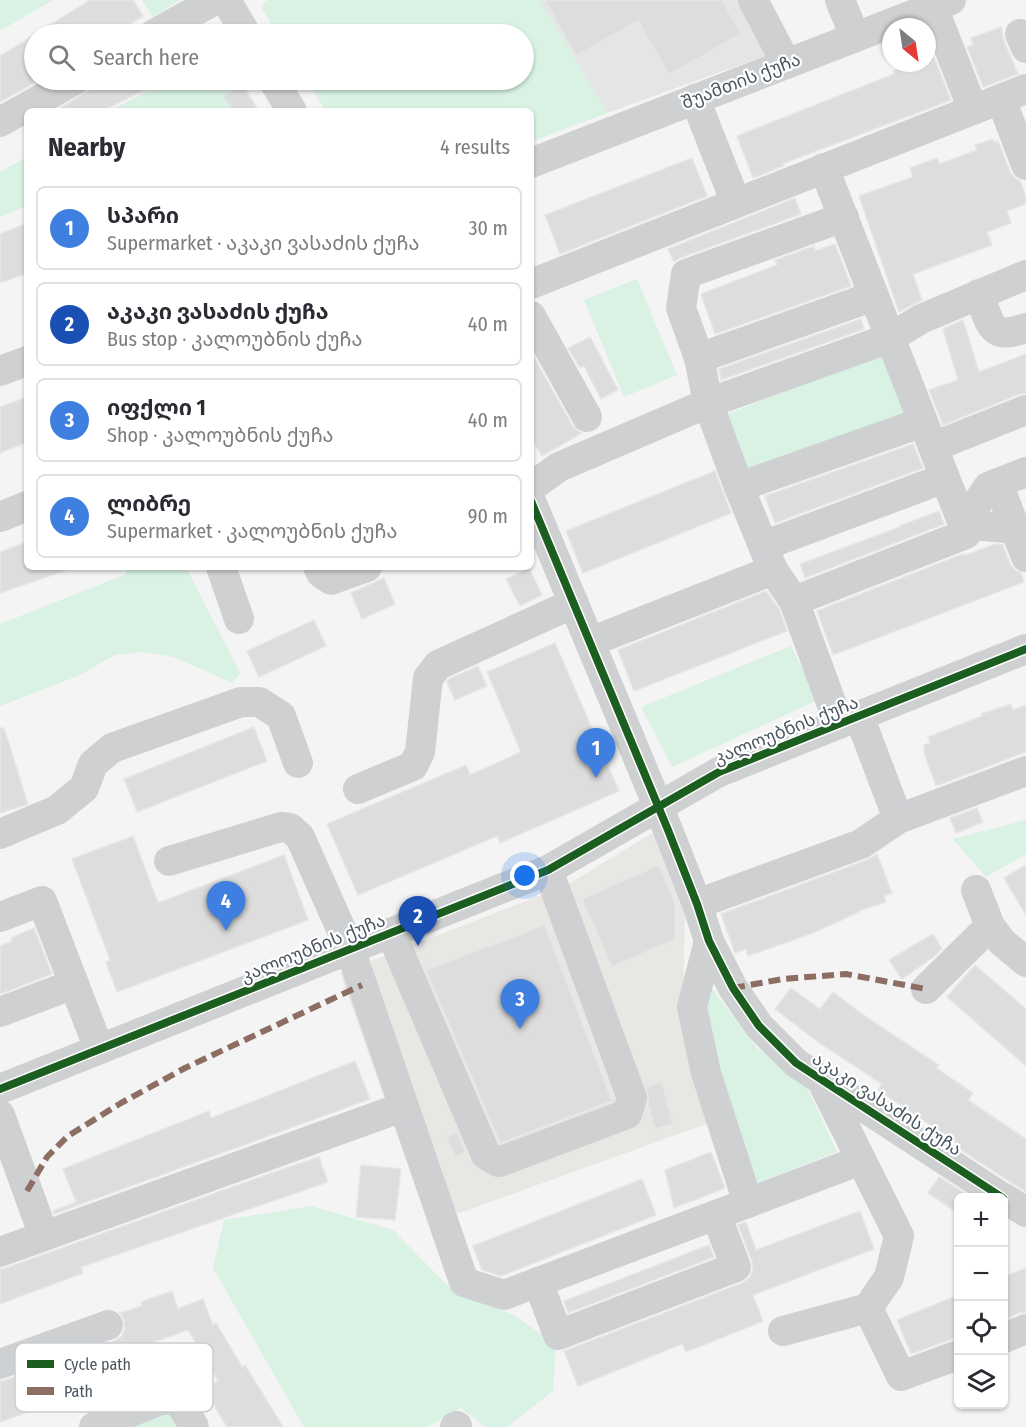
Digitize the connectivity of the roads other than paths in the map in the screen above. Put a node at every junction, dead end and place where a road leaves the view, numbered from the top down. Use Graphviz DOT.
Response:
graph roads {
  1 [pos="215,0"];
  2 [pos="226,0"];
  3 [pos="753,0"];
  4 [pos="840,0"];
  5 [pos="942,4"];
  6 [pos="172,24"];
  7 [pos="240,24"];
  8 [pos="855,37"];
  9 [pos="786,63"];
  10 [pos="57,90"];
  11 [pos="279,90"];
  12 [pos="1014,94"];
  13 [pos="695,99"];
  14 [pos="25,108"];
  15 [pos="290,108"];
  16 [pos="24,109"];
  17 [pos="973,110"];
  18 [pos="0,122"];
  19 [pos="534,162"];
  20 [pos="1026,165"];
  21 [pos="824,168"];
  22 [pos="736,203"];
  23 [pos="844,217"];
  24 [pos="1026,274"];
  25 [pos="534,283"];
  26 [pos="979,294"];
  27 [pos="874,296"];
  28 [pos="534,321"];
  29 [pos="1026,328"];
  30 [pos="890,338"];
  31 [pos="699,358"];
  32 [pos="24,362"];
  33 [pos="0,371"];
  34 [pos="708,403"];
  35 [pos="1026,411"];
  36 [pos="587,417"];
  37 [pos="928,434"];
  38 [pos="1026,472"];
  39 [pos="945,478"];
  40 [pos="998,483"];
  41 [pos="534,485"];
  42 [pos="738,487"];
  43 [pos="24,507"];
  44 [pos="534,508"];
  45 [pos="0,517"];
  46 [pos="963,524"];
  47 [pos="1016,529"];
  48 [pos="1026,557"];
  49 [pos="768,558"];
  50 [pos="222,570"];
  51 [pos="320,570"];
  52 [pos="359,570"];
  53 [pos="794,601"];
  54 [pos="574,603"];
  55 [pos="239,619"];
  56 [pos="590,642"];
  57 [pos="1026,650"];
  58 [pos="849,720"];
  59 [pos="298,763"];
  60 [pos="1026,771"];
  61 [pos="358,789"];
  62 [pos="658,807"];
  63 [pos="898,819"];
  64 [pos="0,834"];
  65 [pos="170,861"];
  66 [pos="548,870"];
  67 [pos="976,890"];
  68 [pos="696,904"];
  69 [pos="0,917"];
  70 [pos="990,926"];
  71 [pos="391,933"];
  72 [pos="709,941"];
  73 [pos="350,949"];
  74 [pos="1026,962"];
  75 [pos="74,984"];
  76 [pos="926,989"];
  77 [pos="0,1012"];
  78 [pos="99,1050"];
  79 [pos="822,1081"];
  80 [pos="0,1089"];
  81 [pos="403,1107"];
  82 [pos="0,1114"];
  83 [pos="861,1160"];
  84 [pos="995,1193"];
  85 [pos="1008,1201"];
  86 [pos="748,1203"];
  87 [pos="1026,1212"];
  88 [pos="716,1215"];
  89 [pos="44,1236"];
  90 [pos="0,1252"];
  91 [pos="538,1282"];
  92 [pos="868,1308"];
  93 [pos="108,1325"];
  94 [pos="1026,1329"];
  95 [pos="783,1331"];
  96 [pos="1008,1336"];
  97 [pos="58,1343"];
  98 [pos="955,1355"];
  99 [pos="15,1359"];
  100 [pos="0,1364"];
  101 [pos="131,1412"];
  102 [pos="185,1412"];
  103 [pos="94,1427"];
  104 [pos="194,1427"];
  1 -- 6 [label="street"];
  2 -- 7 [label="street"];
  3 -- 9 [label="street"];
  4 -- 8 [label="street"];
  5 -- 8 [label="street, შუამთის ქუჩა"];
  5 -- 17 [label="street"];
  8 -- 9 [label="street, შუამთის ქუჩა"];
  9 -- 13 [label="street, შუამთის ქუჩა"];
  10 -- 14 [label="street"];
  11 -- 15 [label="street"];
  12 -- 17 [label="street"];
  12 -- 20 [label="street"];
  13 -- 19 [label="street, შუამთის ქუჩა"];
  13 -- 22 [label="street"];
  16 -- 18 [label="street"];
  17 -- 21 [label="street"];
  21 -- 22 [label="street"];
  21 -- 23 [label="street"];
  22 -- 25 [label="street"];
  23 -- 27 [label="street"];
  23 -- 31 [label="street"];
  24 -- 26 [label="street"];
  26 -- 29 [label="street"];
  26 -- 30 [label="street"];
  27 -- 30 [label="street"];
  27 -- 31 [label="street"];
  28 -- 36 [label="street"];
  30 -- 34 [label="street"];
  30 -- 37 [label="street"];
  31 -- 34 [label="street"];
  32 -- 33 [label="street"];
  34 -- 41 [label="street"];
  34 -- 42 [label="street"];
  35 -- 37 [label="street"];
  37 -- 39 [label="street"];
  37 -- 42 [label="street"];
  38 -- 40 [label="street"];
  39 -- 46 [label="street"];
  39 -- 49 [label="street"];
  40 -- 46 [label="street"];
  40 -- 47 [label="street"];
  42 -- 49 [label="street"];
  43 -- 45 [label="street"];
  44 -- 54 [label="street, აკაკი ვასაძის ქუჩა"];
  46 -- 47 [label="street"];
  46 -- 53 [label="street"];
  47 -- 48 [label="street"];
  49 -- 53 [label="street"];
  49 -- 56 [label="street"];
  50 -- 55 [label="street"];
  51 -- 52 [label="street"];
  53 -- 58 [label="street"];
  54 -- 56 [label="street, აკაკი ვასაძის ქუჩა"];
  54 -- 61 [label="street"];
  56 -- 62 [label="street, აკაკი ვასაძის ქუჩა"];
  57 -- 58 [label="street, კალოუბნის ქუჩა"];
  58 -- 62 [label="street, კალოუბნის ქუჩა"];
  58 -- 63 [label="street"];
  59 -- 64 [label="street"];
  60 -- 63 [label="street"];
  62 -- 66 [label="street, კალოუბნის ქუჩა"];
  62 -- 68 [label="street, აკაკი ვასაძის ქუჩა"];
  63 -- 68 [label="street"];
  65 -- 73 [label="street"];
  66 -- 71 [label="street, კალოუბნის ქუჩა"];
  66 -- 71 [label="street"];
  67 -- 70 [label="street"];
  68 -- 72 [label="street, აკაკი ვასაძის ქუჩა"];
  69 -- 75 [label="street"];
  70 -- 74 [label="street"];
  70 -- 76 [label="street"];
  71 -- 73 [label="street, კალოუბნის ქუჩა"];
  72 -- 79 [label="street, აკაკი ვასაძის ქუჩა"];
  72 -- 86 [label="street"];
  73 -- 78 [label="street, კალოუბნის ქუჩა"];
  73 -- 81 [label="street"];
  75 -- 77 [label="street"];
  75 -- 78 [label="street"];
  78 -- 80 [label="street, კალოუბნის ქუჩა"];
  79 -- 83 [label="street"];
  79 -- 84 [label="street, აკაკი ვასაძის ქუჩა"];
  81 -- 89 [label="street"];
  81 -- 91 [label="street"];
  82 -- 89 [label="street"];
  83 -- 86 [label="street"];
  83 -- 92 [label="street"];
  85 -- 87 [label="street, აკაკი ვასაძის ქუჩა"];
  86 -- 88 [label="street"];
  88 -- 91 [label="street"];
  88 -- 91 [label="street"];
  89 -- 90 [label="street"];
  92 -- 95 [label="street"];
  92 -- 98 [label="street"];
  93 -- 97 [label="street"];
  94 -- 96 [label="street"];
  99 -- 100 [label="street"];
  101 -- 103 [label="street"];
  102 -- 104 [label="street"];
}
